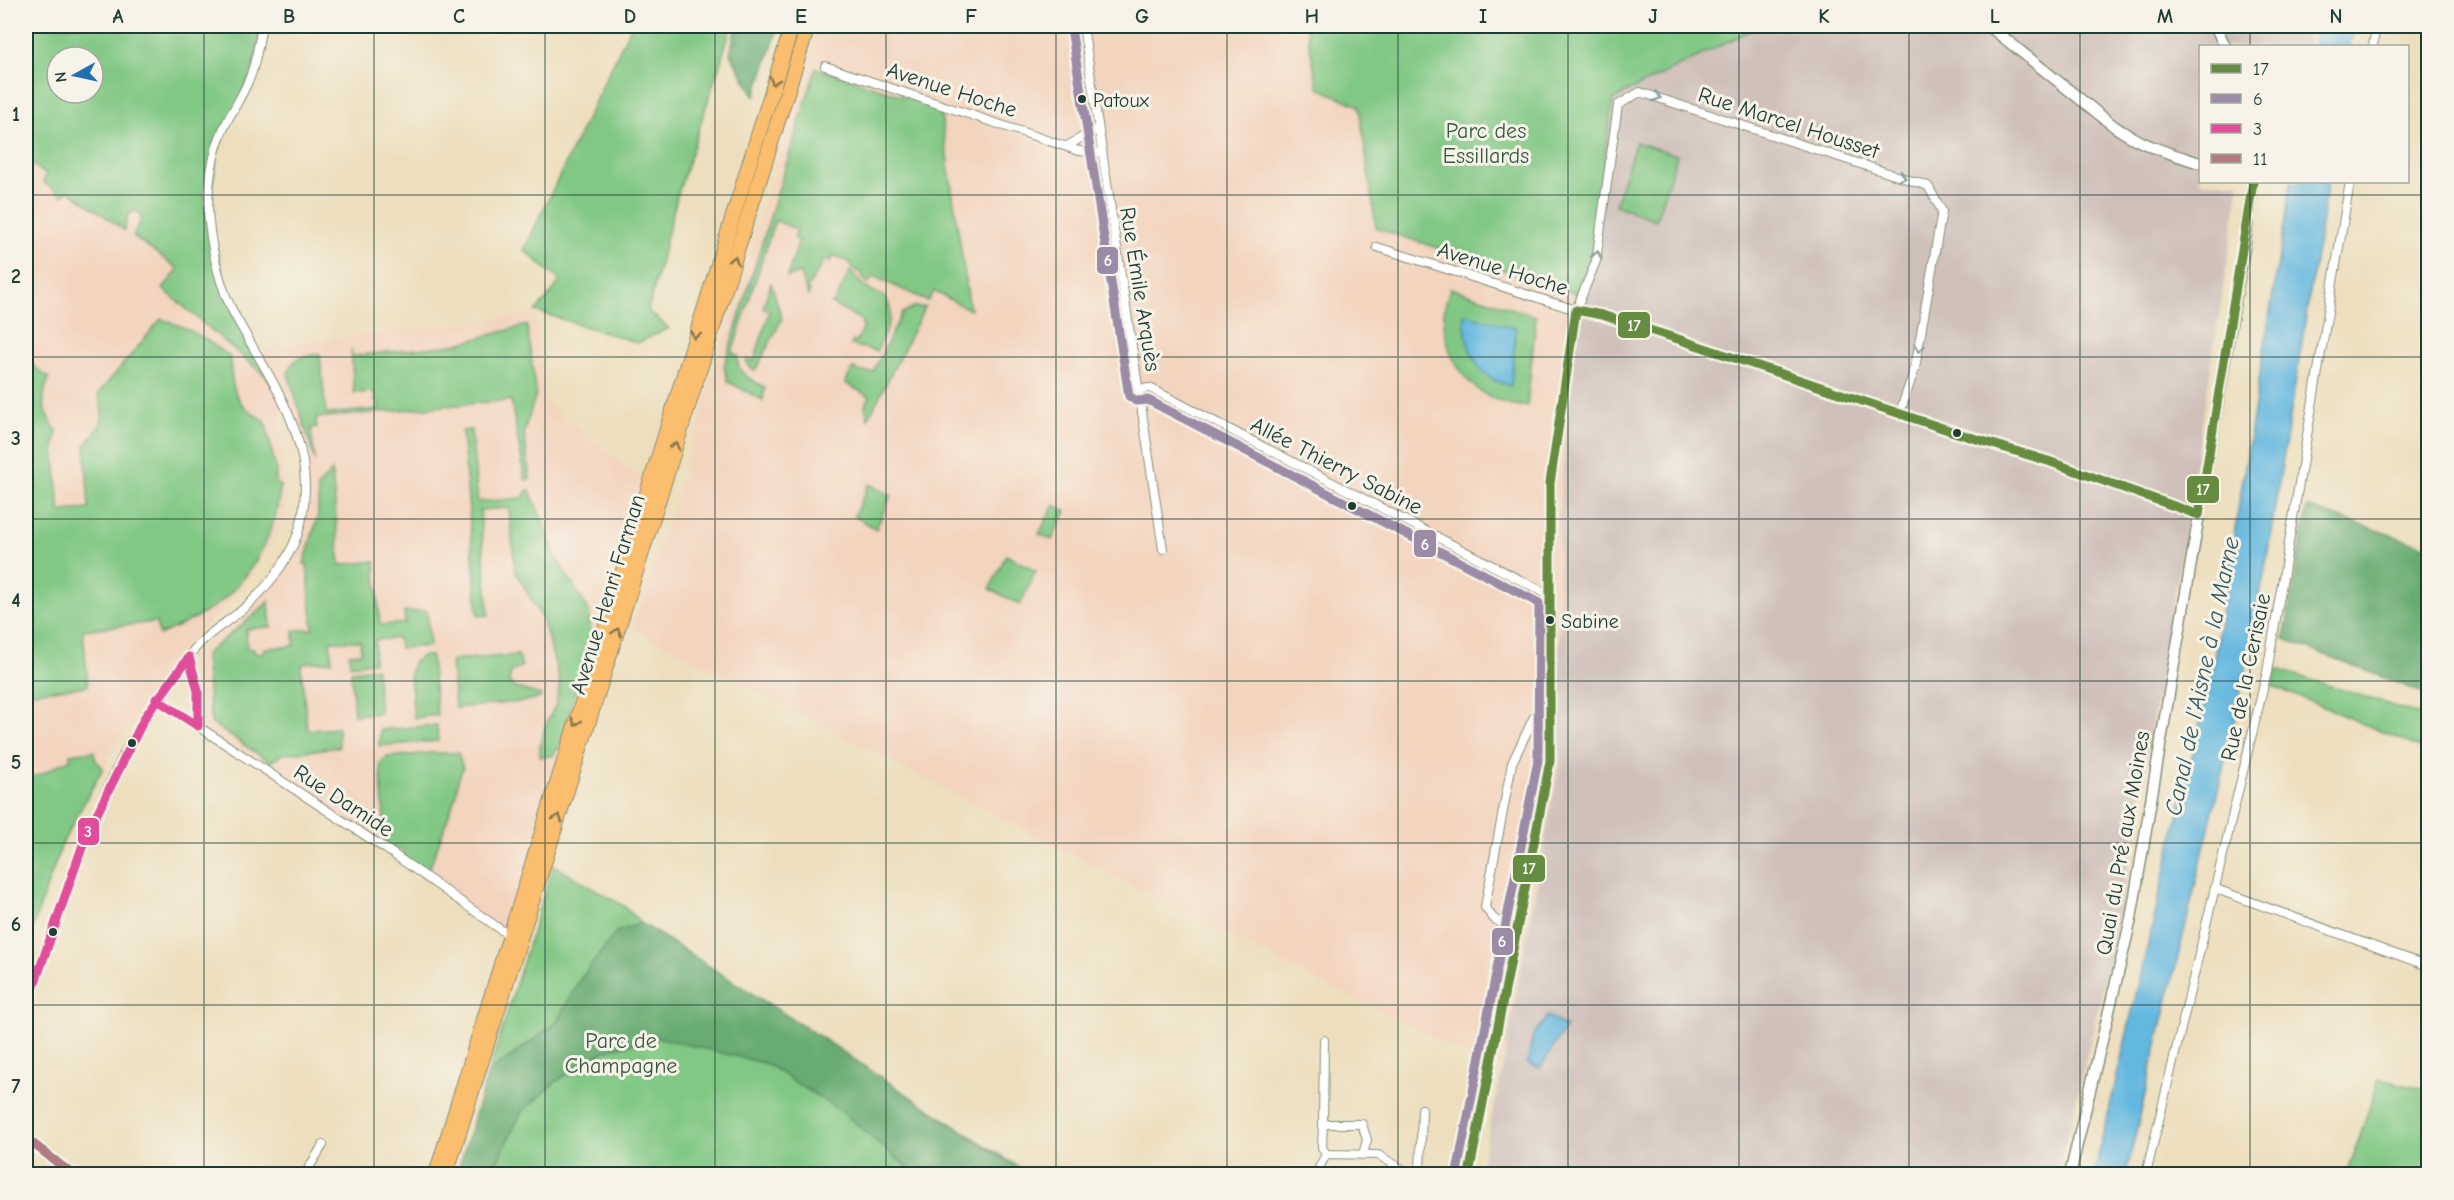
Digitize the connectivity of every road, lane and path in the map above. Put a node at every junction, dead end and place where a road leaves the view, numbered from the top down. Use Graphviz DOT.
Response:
graph roads {
  1 [pos="262,26"];
  2 [pos="792,26"];
  3 [pos="808,26"];
  4 [pos="1083,26"];
  5 [pos="1989,26"];
  6 [pos="2215,26"];
  7 [pos="2376,26"];
  8 [pos="2224,45"];
  9 [pos="2373,45"];
  10 [pos="825,66"];
  11 [pos="1098,128"];
  12 [pos="1066,146"];
  13 [pos="1102,153"];
  14 [pos="2198,161"];
  15 [pos="2253,183"];
  16 [pos="2350,183"];
  17 [pos="1377,247"];
  18 [pos="1576,310"];
  19 [pos="1139,389"];
  20 [pos="1900,412"];
  21 [pos="2199,515"];
  22 [pos="1163,549"];
  23 [pos="1551,596"];
  24 [pos="189,657"];
  25 [pos="1551,698"];
  26 [pos="156,699"];
  27 [pos="198,726"];
  28 [pos="2216,889"];
  29 [pos="1518,933"];
  30 [pos="510,936"];
  31 [pos="2428,966"];
  32 [pos="26,1023"];
  33 [pos="1324,1040"];
  34 [pos="1422,1109"];
  35 [pos="1323,1124"];
  36 [pos="26,1138"];
  37 [pos="323,1145"];
  38 [pos="1363,1154"];
  39 [pos="1326,1155"];
  40 [pos="72,1174"];
  41 [pos="304,1174"];
  42 [pos="436,1174"];
  43 [pos="446,1174"];
  44 [pos="1316,1174"];
  45 [pos="1411,1174"];
  46 [pos="1420,1174"];
  47 [pos="1469,1174"];
  48 [pos="2070,1174"];
  49 [pos="2146,1174"];
  1 -- 24 [label="street"];
  2 -- 30 [label="main road, Avenue Henri Farman, one-way"];
  43 -- 3 [label="main road, Avenue Henri Farman, one-way"];
  4 -- 11 [label="street, Rue Émile Arquès"];
  5 -- 14 [label="street"];
  6 -- 8 [label="street"];
  7 -- 9 [label="street"];
  10 -- 12 [label="street, Avenue Hoche"];
  11 -- 12 [label="street"];
  11 -- 13 [label="street, Rue Émile Arquès"];
  12 -- 13 [label="street, Avenue Hoche"];
  13 -- 19 [label="street, Rue Émile Arquès"];
  15 -- 21 [label="street, Quai du Pré aux Moines"];
  16 -- 28 [label="street, Rue de la Cerisaie"];
  17 -- 18 [label="street, Avenue Hoche"];
  18 -- 20 [label="street, Avenue Hoche"];
  18 -- 20 [label="street, Rue Marcel Housset, one-way"];
  18 -- 23 [label="street"];
  19 -- 22 [label="street, Rue Émile Arquès"];
  19 -- 23 [label="street, Allée Thierry Sabine"];
  20 -- 21 [label="street, Avenue Hoche"];
  21 -- 48 [label="street, Quai du Pré aux Moines"];
  23 -- 25 [label="street"];
  24 -- 26 [label="street"];
  24 -- 27 [label="street"];
  25 -- 29 [label="street"];
  25 -- 29 [label="street"];
  26 -- 27 [label="street, Rue Damide"];
  26 -- 32 [label="street"];
  27 -- 30 [label="street, Rue Damide"];
  28 -- 31 [label="street"];
  28 -- 49 [label="street, Rue de la Cerisaie"];
  29 -- 47 [label="street"];
  30 -- 42 [label="main road, Avenue Henri Farman"];
  33 -- 35 [label="street"];
  34 -- 46 [label="street"];
  35 -- 38 [label="street"];
  35 -- 39 [label="street"];
  36 -- 40 [label="street"];
  37 -- 41 [label="street"];
  38 -- 39 [label="street"];
  38 -- 45 [label="street"];
  39 -- 44 [label="street"];
}
